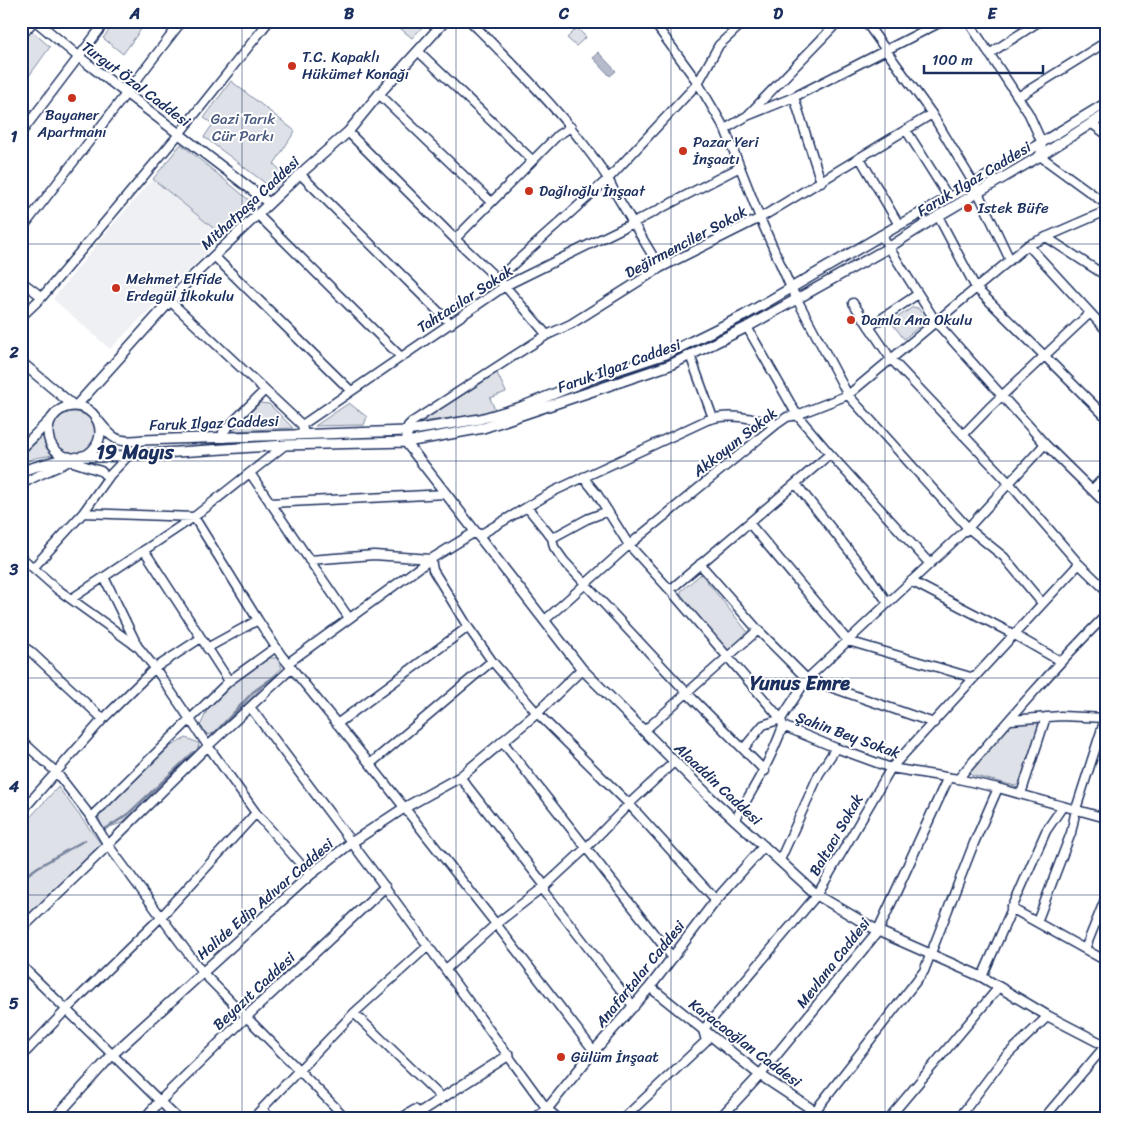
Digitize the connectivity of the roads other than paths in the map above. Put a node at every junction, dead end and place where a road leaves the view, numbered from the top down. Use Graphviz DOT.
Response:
graph roads {
  1 [pos="35,21"];
  2 [pos="106,21"];
  3 [pos="182,21"];
  4 [pos="269,21"];
  5 [pos="445,21"];
  6 [pos="470,21"];
  7 [pos="653,21"];
  8 [pos="839,21"];
  9 [pos="865,21"];
  10 [pos="943,21"];
  11 [pos="968,21"];
  12 [pos="1040,21"];
  13 [pos="744,22"];
  14 [pos="21,36"];
  15 [pos="1106,42"];
  16 [pos="887,50"];
  17 [pos="418,51"];
  18 [pos="989,54"];
  19 [pos="79,58"];
  20 [pos="698,83"];
  21 [pos="126,94"];
  22 [pos="379,94"];
  23 [pos="1018,96"];
  24 [pos="794,97"];
  25 [pos="1106,103"];
  26 [pos="932,114"];
  27 [pos="1106,114"];
  28 [pos="747,116"];
  29 [pos="1091,123"];
  30 [pos="570,127"];
  31 [pos="725,129"];
  32 [pos="906,130"];
  33 [pos="348,132"];
  34 [pos="21,133"];
  35 [pos="179,134"];
  36 [pos="1106,134"];
  37 [pos="1042,143"];
  38 [pos="1040,156"];
  39 [pos="860,158"];
  40 [pos="532,160"];
  41 [pos="740,167"];
  42 [pos="300,174"];
  43 [pos="609,178"];
  44 [pos="821,182"];
  45 [pos="976,189"];
  46 [pos="949,198"];
  47 [pos="491,202"];
  48 [pos="270,203"];
  49 [pos="1106,204"];
  50 [pos="1106,211"];
  51 [pos="257,214"];
  52 [pos="938,216"];
  53 [pos="760,218"];
  54 [pos="633,222"];
  55 [pos="899,225"];
  56 [pos="21,230"];
  57 [pos="881,235"];
  58 [pos="1046,237"];
  59 [pos="455,239"];
  60 [pos="1028,245"];
  61 [pos="888,248"];
  62 [pos="214,256"];
  63 [pos="1010,260"];
  64 [pos="660,268"];
  65 [pos="1106,276"];
  66 [pos="497,279"];
  67 [pos="21,281"];
  68 [pos="505,286"];
  69 [pos="791,288"];
  70 [pos="976,288"];
  71 [pos="918,294"];
  72 [pos="42,297"];
  73 [pos="797,299"];
  74 [pos="170,301"];
  75 [pos="853,303"];
  76 [pos="1090,313"];
  77 [pos="21,317"];
  78 [pos="936,322"];
  79 [pos="452,324"];
  80 [pos="747,327"];
  81 [pos="869,327"];
  82 [pos="1106,330"];
  83 [pos="547,335"];
  84 [pos="690,355"];
  85 [pos="400,356"];
  86 [pos="1045,356"];
  87 [pos="892,359"];
  88 [pos="21,362"];
  89 [pos="265,390"];
  90 [pos="351,391"];
  91 [pos="848,395"];
  92 [pos="1001,397"];
  93 [pos="75,406"];
  94 [pos="797,415"];
  95 [pos="1106,416"];
  96 [pos="52,418"];
  97 [pos="95,418"];
  98 [pos="713,418"];
  99 [pos="777,424"];
  100 [pos="303,429"];
  101 [pos="407,432"];
  102 [pos="963,435"];
  103 [pos="224,438"];
  104 [pos="408,442"];
  105 [pos="1045,444"];
  106 [pos="285,446"];
  107 [pos="21,449"];
  108 [pos="830,454"];
  109 [pos="128,456"];
  110 [pos="74,458"];
  111 [pos="21,471"];
  112 [pos="250,473"];
  113 [pos="1106,475"];
  114 [pos="583,477"];
  115 [pos="108,478"];
  116 [pos="796,484"];
  117 [pos="1010,484"];
  118 [pos="21,485"];
  119 [pos="1092,490"];
  120 [pos="446,494"];
  121 [pos="270,502"];
  122 [pos="1106,504"];
  123 [pos="527,507"];
  124 [pos="608,511"];
  125 [pos="83,514"];
  126 [pos="194,517"];
  127 [pos="749,523"];
  128 [pos="968,528"];
  129 [pos="476,534"];
  130 [pos="552,538"];
  131 [pos="629,545"];
  132 [pos="144,550"];
  133 [pos="21,557"];
  134 [pos="431,559"];
  135 [pos="309,560"];
  136 [pos="700,564"];
  137 [pos="930,564"];
  138 [pos="1079,564"];
  139 [pos="34,567"];
  140 [pos="104,577"];
  141 [pos="911,581"];
  142 [pos="586,585"];
  143 [pos="670,590"];
  144 [pos="1106,590"];
  145 [pos="71,599"];
  146 [pos="888,603"];
  147 [pos="1042,603"];
  148 [pos="1106,615"];
  149 [pos="349,618"];
  150 [pos="258,620"];
  151 [pos="545,620"];
  152 [pos="468,627"];
  153 [pos="758,630"];
  154 [pos="1014,634"];
  155 [pos="201,638"];
  156 [pos="848,640"];
  157 [pos="21,645"];
  158 [pos="276,647"];
  159 [pos="139,648"];
  160 [pos="208,648"];
  161 [pos="728,658"];
  162 [pos="492,661"];
  163 [pos="1060,661"];
  164 [pos="290,666"];
  165 [pos="155,668"];
  166 [pos="582,669"];
  167 [pos="974,678"];
  168 [pos="807,679"];
  169 [pos="229,681"];
  170 [pos="688,693"];
  171 [pos="250,707"];
  172 [pos="537,713"];
  173 [pos="1106,717"];
  174 [pos="1046,718"];
  175 [pos="103,719"];
  176 [pos="189,719"];
  177 [pos="1010,720"];
  178 [pos="782,722"];
  179 [pos="934,723"];
  180 [pos="337,724"];
  181 [pos="644,731"];
  182 [pos="21,740"];
  183 [pos="502,741"];
  184 [pos="208,746"];
  185 [pos="744,748"];
  186 [pos="836,748"];
  187 [pos="674,762"];
  188 [pos="370,764"];
  189 [pos="891,768"];
  190 [pos="764,771"];
  191 [pos="56,772"];
  192 [pos="460,776"];
  193 [pos="948,778"];
  194 [pos="958,779"];
  195 [pos="998,788"];
  196 [pos="1021,794"];
  197 [pos="629,804"];
  198 [pos="1063,806"];
  199 [pos="404,808"];
  200 [pos="1076,809"];
  201 [pos="21,812"];
  202 [pos="256,813"];
  203 [pos="91,817"];
  204 [pos="1106,818"];
  205 [pos="735,820"];
  206 [pos="351,843"];
  207 [pos="108,845"];
  208 [pos="764,846"];
  209 [pos="586,848"];
  210 [pos="780,860"];
  211 [pos="310,875"];
  212 [pos="545,886"];
  213 [pos="385,888"];
  214 [pos="817,895"];
  215 [pos="1105,899"];
  216 [pos="716,900"];
  217 [pos="1011,908"];
  218 [pos="161,918"];
  219 [pos="1037,922"];
  220 [pos="496,924"];
  221 [pos="21,929"];
  222 [pos="878,931"];
  223 [pos="428,946"];
  224 [pos="1085,949"];
  225 [pos="930,953"];
  226 [pos="673,958"];
  227 [pos="1106,961"];
  228 [pos="21,965"];
  229 [pos="446,969"];
  230 [pos="202,972"];
  231 [pos="982,977"];
  232 [pos="650,987"];
  233 [pos="1000,987"];
  234 [pos="634,1007"];
  235 [pos="66,1009"];
  236 [pos="354,1013"];
  237 [pos="247,1016"];
  238 [pos="1048,1016"];
  239 [pos="703,1030"];
  240 [pos="1105,1046"];
  241 [pos="594,1051"];
  242 [pos="113,1054"];
  243 [pos="509,1055"];
  244 [pos="21,1057"];
  245 [pos="298,1071"];
  246 [pos="760,1075"];
  247 [pos="440,1096"];
  248 [pos="160,1101"];
  249 [pos="547,1108"];
  250 [pos="262,1109"];
  251 [pos="815,1111"];
  252 [pos="55,1118"];
  253 [pos="145,1118"];
  254 [pos="177,1118"];
  255 [pos="253,1118"];
  256 [pos="270,1118"];
  257 [pos="346,1118"];
  258 [pos="402,1118"];
  259 [pos="411,1118"];
  260 [pos="536,1118"];
  261 [pos="558,1118"];
  262 [pos="624,1118"];
  263 [pos="720,1118"];
  264 [pos="825,1118"];
  265 [pos="889,1118"];
  266 [pos="959,1118"];
  267 [pos="1044,1118"];
  1 -- 14 [label="street"];
  1 -- 19 [label="street, Turgut Özal Caddesi"];
  2 -- 19 [label="street"];
  3 -- 21 [label="street"];
  4 -- 35 [label="street"];
  5 -- 17 [label="street, Mithatpaşa Caddesi"];
  6 -- 30 [label="street"];
  7 -- 20 [label="street"];
  8 -- 28 [label="street"];
  9 -- 16 [label="street"];
  10 -- 16 [label="street"];
  11 -- 18 [label="street"];
  12 -- 18 [label="street"];
  13 -- 20 [label="street"];
  15 -- 23 [label="street"];
  16 -- 24 [label="street"];
  16 -- 26 [label="street"];
  17 -- 22 [label="street, Mithatpaşa Caddesi"];
  17 -- 40 [label="street"];
  18 -- 23 [label="street"];
  19 -- 21 [label="street, Turgut Özal Caddesi"];
  19 -- 34 [label="street"];
  20 -- 31 [label="street"];
  20 -- 43 [label="street"];
  21 -- 35 [label="street, Turgut Özal Caddesi"];
  21 -- 56 [label="street"];
  22 -- 33 [label="street, Mithatpaşa Caddesi"];
  22 -- 47 [label="street"];
  23 -- 37 [label="street"];
  24 -- 28 [label="street"];
  24 -- 44 [label="street"];
  25 -- 37 [label="street, Faruk Ilgaz Caddesi"];
  26 -- 32 [label="street, Değirmenciler Sokak"];
  26 -- 45 [label="street"];
  27 -- 29 [label="street, Faruk Ilgaz Caddesi"];
  28 -- 31 [label="street"];
  29 -- 36 [label="street"];
  29 -- 38 [label="street, Faruk Ilgaz Caddesi"];
  30 -- 40 [label="street"];
  30 -- 43 [label="street"];
  31 -- 41 [label="street"];
  32 -- 39 [label="street, Değirmenciler Sokak"];
  32 -- 46 [label="street"];
  33 -- 42 [label="street, Mithatpaşa Caddesi"];
  33 -- 59 [label="street"];
  35 -- 48 [label="street, Turgut Özal Caddesi"];
  35 -- 72 [label="street"];
  37 -- 38 [label="street"];
  37 -- 45 [label="street, Faruk Ilgaz Caddesi"];
  38 -- 45 [label="street, Faruk Ilgaz Caddesi"];
  38 -- 49 [label="street"];
  39 -- 44 [label="street, Değirmenciler Sokak"];
  39 -- 55 [label="street"];
  40 -- 47 [label="street"];
  41 -- 53 [label="street"];
  41 -- 54 [label="street, Tahtacılar Sokak"];
  42 -- 48 [label="street, Mithatpaşa Caddesi"];
  42 -- 79 [label="street"];
  43 -- 54 [label="street"];
  43 -- 66 [label="street"];
  44 -- 53 [label="street, Değirmenciler Sokak"];
  45 -- 46 [label="street, Faruk Ilgaz Caddesi"];
  45 -- 52 [label="street, Faruk Ilgaz Caddesi"];
  45 -- 63 [label="street"];
  46 -- 55 [label="street, Faruk Ilgaz Caddesi"];
  47 -- 59 [label="street"];
  48 -- 51 [label="street, Mithatpaşa Caddesi"];
  50 -- 58 [label="street, Akkoyun Sokak"];
  51 -- 62 [label="street, Mithatpaşa Caddesi"];
  51 -- 85 [label="street"];
  52 -- 61 [label="street, Faruk Ilgaz Caddesi"];
  52 -- 70 [label="street"];
  53 -- 64 [label="street, Değirmenciler Sokak"];
  53 -- 69 [label="street"];
  54 -- 64 [label="street"];
  54 -- 68 [label="street, Tahtacılar Sokak"];
  55 -- 57 [label="street, Faruk Ilgaz Caddesi"];
  57 -- 61 [label="street"];
  57 -- 69 [label="street, Faruk Ilgaz Caddesi"];
  58 -- 60 [label="street, Akkoyun Sokak"];
  58 -- 65 [label="street"];
  59 -- 66 [label="street"];
  60 -- 63 [label="street, Akkoyun Sokak"];
  60 -- 76 [label="street"];
  61 -- 71 [label="street"];
  61 -- 73 [label="street, Faruk Ilgaz Caddesi"];
  62 -- 74 [label="street, Mithatpaşa Caddesi"];
  62 -- 90 [label="street"];
  63 -- 70 [label="street, Akkoyun Sokak"];
  64 -- 83 [label="street, Değirmenciler Sokak"];
  66 -- 68 [label="street"];
  67 -- 72 [label="street"];
  68 -- 79 [label="street, Tahtacılar Sokak"];
  68 -- 83 [label="street"];
  69 -- 73 [label="street"];
  69 -- 101 [label="street, Faruk Ilgaz Caddesi"];
  70 -- 78 [label="street, Akkoyun Sokak"];
  70 -- 86 [label="street"];
  71 -- 78 [label="street"];
  71 -- 81 [label="street"];
  72 -- 77 [label="street"];
  73 -- 80 [label="street, Faruk Ilgaz Caddesi"];
  73 -- 91 [label="street"];
  74 -- 89 [label="street"];
  74 -- 93 [label="street, Mithatpaşa Caddesi"];
  75 -- 81 [label="street"];
  76 -- 82 [label="street"];
  76 -- 86 [label="street"];
  78 -- 87 [label="street, Akkoyun Sokak"];
  78 -- 92 [label="street"];
  79 -- 85 [label="street, Tahtacılar Sokak"];
  80 -- 84 [label="street, Faruk Ilgaz Caddesi"];
  80 -- 94 [label="street"];
  81 -- 87 [label="street"];
  83 -- 101 [label="street, Değirmenciler Sokak"];
  84 -- 98 [label="street"];
  84 -- 104 [label="street, Faruk Ilgaz Caddesi"];
  85 -- 90 [label="street, Tahtacılar Sokak"];
  86 -- 92 [label="street"];
  86 -- 95 [label="street"];
  87 -- 91 [label="street, Akkoyun Sokak"];
  87 -- 102 [label="street"];
  88 -- 93 [label="street"];
  89 -- 100 [label="street"];
  89 -- 103 [label="street"];
  90 -- 100 [label="street, Tahtacılar Sokak"];
  91 -- 94 [label="street, Akkoyun Sokak"];
  91 -- 128 [label="street"];
  92 -- 102 [label="street"];
  92 -- 105 [label="street"];
  93 -- 96 [label="street"];
  93 -- 97 [label="street"];
  94 -- 99 [label="street, Akkoyun Sokak"];
  94 -- 108 [label="street"];
  96 -- 107 [label="street"];
  96 -- 110 [label="street"];
  97 -- 103 [label="street, Faruk Ilgaz Caddesi"];
  97 -- 110 [label="street"];
  98 -- 99 [label="street"];
  98 -- 114 [label="street"];
  99 -- 131 [label="street, Akkoyun Sokak"];
  100 -- 101 [label="street, Faruk Ilgaz Caddesi"];
  100 -- 103 [label="street, Faruk Ilgaz Caddesi"];
  101 -- 104 [label="street, Alaaddin Caddesi"];
  102 -- 117 [label="street"];
  104 -- 106 [label="street, Faruk Ilgaz Caddesi"];
  104 -- 120 [label="street, Alaaddin Caddesi"];
  105 -- 117 [label="street"];
  105 -- 119 [label="street"];
  106 -- 109 [label="street, Faruk Ilgaz Caddesi"];
  106 -- 112 [label="street"];
  108 -- 116 [label="street"];
  108 -- 137 [label="street"];
  109 -- 110 [label="street, Faruk Ilgaz Caddesi"];
  109 -- 115 [label="street"];
  110 -- 111 [label="street"];
  110 -- 115 [label="street"];
  110 -- 118 [label="street"];
  112 -- 121 [label="street"];
  112 -- 126 [label="street"];
  113 -- 119 [label="street"];
  114 -- 123 [label="street"];
  114 -- 124 [label="street, Şahin Bey Sokak"];
  115 -- 125 [label="street"];
  116 -- 127 [label="street"];
  116 -- 146 [label="street"];
  117 -- 128 [label="street"];
  117 -- 138 [label="street"];
  119 -- 122 [label="street"];
  120 -- 121 [label="street"];
  120 -- 129 [label="street, Alaaddin Caddesi"];
  121 -- 135 [label="street"];
  123 -- 129 [label="street"];
  123 -- 130 [label="street"];
  124 -- 130 [label="street"];
  124 -- 131 [label="street, Şahin Bey Sokak"];
  125 -- 126 [label="street"];
  125 -- 139 [label="street"];
  126 -- 132 [label="street"];
  126 -- 150 [label="street"];
  127 -- 136 [label="street"];
  127 -- 156 [label="street"];
  128 -- 137 [label="street"];
  128 -- 147 [label="street"];
  129 -- 134 [label="street"];
  129 -- 151 [label="street, Alaaddin Caddesi"];
  130 -- 142 [label="street"];
  131 -- 142 [label="street, Akkoyun Sokak"];
  131 -- 143 [label="street, Şahin Bey Sokak"];
  132 -- 140 [label="street"];
  132 -- 155 [label="street"];
  133 -- 139 [label="street"];
  134 -- 135 [label="street"];
  134 -- 149 [label="street"];
  134 -- 152 [label="street"];
  135 -- 149 [label="street"];
  136 -- 143 [label="street"];
  136 -- 153 [label="street"];
  137 -- 141 [label="street"];
  138 -- 144 [label="street"];
  138 -- 147 [label="street, Baltacı Sokak"];
  139 -- 145 [label="street"];
  140 -- 145 [label="street"];
  140 -- 159 [label="street"];
  141 -- 146 [label="street"];
  141 -- 154 [label="street"];
  142 -- 151 [label="street, Akkoyun Sokak"];
  142 -- 170 [label="street"];
  143 -- 161 [label="street, Şahin Bey Sokak"];
  145 -- 159 [label="street"];
  146 -- 156 [label="street"];
  147 -- 154 [label="street, Baltacı Sokak"];
  148 -- 163 [label="street"];
  149 -- 164 [label="street"];
  150 -- 158 [label="street"];
  150 -- 160 [label="street"];
  151 -- 166 [label="street, Alaaddin Caddesi"];
  152 -- 162 [label="street"];
  152 -- 180 [label="street"];
  153 -- 161 [label="street"];
  153 -- 168 [label="street"];
  154 -- 163 [label="street"];
  154 -- 167 [label="street, Baltacı Sokak"];
  155 -- 160 [label="street"];
  155 -- 165 [label="street"];
  156 -- 167 [label="street"];
  156 -- 168 [label="street"];
  157 -- 175 [label="street"];
  158 -- 164 [label="street"];
  158 -- 169 [label="street"];
  159 -- 165 [label="street"];
  160 -- 169 [label="street"];
  161 -- 170 [label="street"];
  161 -- 178 [label="street, Şahin Bey Sokak"];
  162 -- 172 [label="street"];
  162 -- 188 [label="street"];
  163 -- 177 [label="street"];
  164 -- 171 [label="street"];
  164 -- 180 [label="street"];
  165 -- 175 [label="street"];
  165 -- 176 [label="street"];
  166 -- 172 [label="street, Halide Edip Adıvar Caddesi"];
  166 -- 181 [label="street, Alaaddin Caddesi"];
  167 -- 179 [label="street, Baltacı Sokak"];
  168 -- 178 [label="street"];
  168 -- 179 [label="street"];
  169 -- 176 [label="street"];
  170 -- 181 [label="street"];
  170 -- 185 [label="street"];
  171 -- 184 [label="street"];
  171 -- 206 [label="street"];
  172 -- 183 [label="street, Halide Edip Adıvar Caddesi"];
  172 -- 197 [label="street"];
  173 -- 174 [label="street"];
  173 -- 200 [label="street"];
  174 -- 177 [label="street"];
  174 -- 196 [label="street"];
  175 -- 191 [label="street"];
  176 -- 184 [label="street"];
  176 -- 203 [label="street"];
  177 -- 194 [label="street"];
  178 -- 185 [label="street"];
  178 -- 186 [label="street, Şahin Bey Sokak"];
  178 -- 190 [label="street"];
  179 -- 189 [label="street, Baltacı Sokak"];
  180 -- 188 [label="street"];
  181 -- 187 [label="street, Alaaddin Caddesi"];
  182 -- 191 [label="street"];
  183 -- 192 [label="street, Halide Edip Adıvar Caddesi"];
  183 -- 209 [label="street"];
  184 -- 202 [label="street"];
  184 -- 207 [label="street"];
  185 -- 190 [label="street"];
  186 -- 189 [label="street, Şahin Bey Sokak"];
  186 -- 210 [label="street"];
  187 -- 197 [label="street"];
  187 -- 205 [label="street, Alaaddin Caddesi"];
  188 -- 199 [label="street"];
  189 -- 193 [label="street, Şahin Bey Sokak"];
  189 -- 214 [label="street, Baltacı Sokak"];
  190 -- 205 [label="street"];
  191 -- 201 [label="street"];
  191 -- 203 [label="street"];
  192 -- 199 [label="street, Halide Edip Adıvar Caddesi"];
  192 -- 212 [label="street"];
  193 -- 194 [label="street, Şahin Bey Sokak"];
  193 -- 222 [label="street, Mevlana Caddesi"];
  194 -- 195 [label="street, Şahin Bey Sokak"];
  195 -- 196 [label="street, Şahin Bey Sokak"];
  195 -- 225 [label="street"];
  196 -- 198 [label="street, Şahin Bey Sokak"];
  197 -- 209 [label="street"];
  197 -- 216 [label="street"];
  198 -- 200 [label="street, Şahin Bey Sokak"];
  198 -- 217 [label="street"];
  199 -- 206 [label="street, Halide Edip Adıvar Caddesi"];
  199 -- 220 [label="street"];
  200 -- 204 [label="street, Şahin Bey Sokak"];
  200 -- 219 [label="street"];
  202 -- 211 [label="street"];
  202 -- 218 [label="street"];
  203 -- 207 [label="street"];
  205 -- 208 [label="street, Alaaddin Caddesi"];
  206 -- 211 [label="street, Halide Edip Adıvar Caddesi"];
  206 -- 213 [label="street"];
  207 -- 218 [label="street"];
  207 -- 221 [label="street"];
  208 -- 210 [label="street, Alaaddin Caddesi"];
  208 -- 216 [label="street, Anafartalar Caddesi"];
  209 -- 212 [label="street"];
  209 -- 226 [label="street"];
  210 -- 214 [label="street, Alaaddin Caddesi"];
  211 -- 230 [label="street, Halide Edip Adıvar Caddesi"];
  212 -- 220 [label="street"];
  212 -- 234 [label="street"];
  213 -- 223 [label="street"];
  213 -- 237 [label="street, Beyazıt Caddesi"];
  214 -- 222 [label="street, Alaaddin Caddesi"];
  214 -- 239 [label="street, Baltacı Sokak"];
  215 -- 224 [label="street"];
  216 -- 226 [label="street, Anafartalar Caddesi"];
  217 -- 219 [label="street"];
  217 -- 231 [label="street"];
  218 -- 230 [label="street"];
  218 -- 235 [label="street"];
  219 -- 224 [label="street"];
  220 -- 229 [label="street"];
  220 -- 241 [label="street"];
  222 -- 225 [label="street, Alaaddin Caddesi"];
  222 -- 246 [label="street, Mevlana Caddesi"];
  223 -- 229 [label="street"];
  223 -- 236 [label="street"];
  224 -- 227 [label="street"];
  225 -- 231 [label="street, Alaaddin Caddesi"];
  225 -- 251 [label="street"];
  226 -- 232 [label="street, Anafartalar Caddesi"];
  228 -- 235 [label="street"];
  229 -- 243 [label="street"];
  230 -- 237 [label="street"];
  230 -- 242 [label="street, Halide Edip Adıvar Caddesi"];
  231 -- 233 [label="street, Alaaddin Caddesi"];
  232 -- 234 [label="street, Anafartalar Caddesi"];
  232 -- 239 [label="street, Karacaoğlan Caddesi"];
  233 -- 238 [label="street, Alaaddin Caddesi"];
  233 -- 265 [label="street"];
  234 -- 241 [label="street, Anafartalar Caddesi"];
  235 -- 242 [label="street"];
  235 -- 244 [label="street"];
  236 -- 245 [label="street"];
  236 -- 247 [label="street"];
  237 -- 245 [label="street"];
  237 -- 248 [label="street, Beyazıt Caddesi"];
  238 -- 240 [label="street, Alaaddin Caddesi"];
  238 -- 266 [label="street"];
  239 -- 246 [label="street, Karacaoğlan Caddesi"];
  239 -- 262 [label="street, Baltacı Sokak"];
  240 -- 267 [label="street"];
  241 -- 249 [label="street, Anafartalar Caddesi"];
  242 -- 248 [label="street"];
  242 -- 252 [label="street, Halide Edip Adıvar Caddesi"];
  243 -- 247 [label="street"];
  243 -- 249 [label="street"];
  245 -- 250 [label="street"];
  245 -- 257 [label="street"];
  246 -- 251 [label="street, Karacaoğlan Caddesi"];
  246 -- 263 [label="street, Mevlana Caddesi"];
  247 -- 258 [label="street"];
  247 -- 259 [label="street"];
  248 -- 253 [label="street, Beyazıt Caddesi"];
  248 -- 254 [label="street"];
  249 -- 260 [label="street, Anafartalar Caddesi"];
  249 -- 261 [label="street"];
  250 -- 255 [label="street"];
  250 -- 256 [label="street"];
  251 -- 264 [label="street, Karacaoğlan Caddesi"];
}
